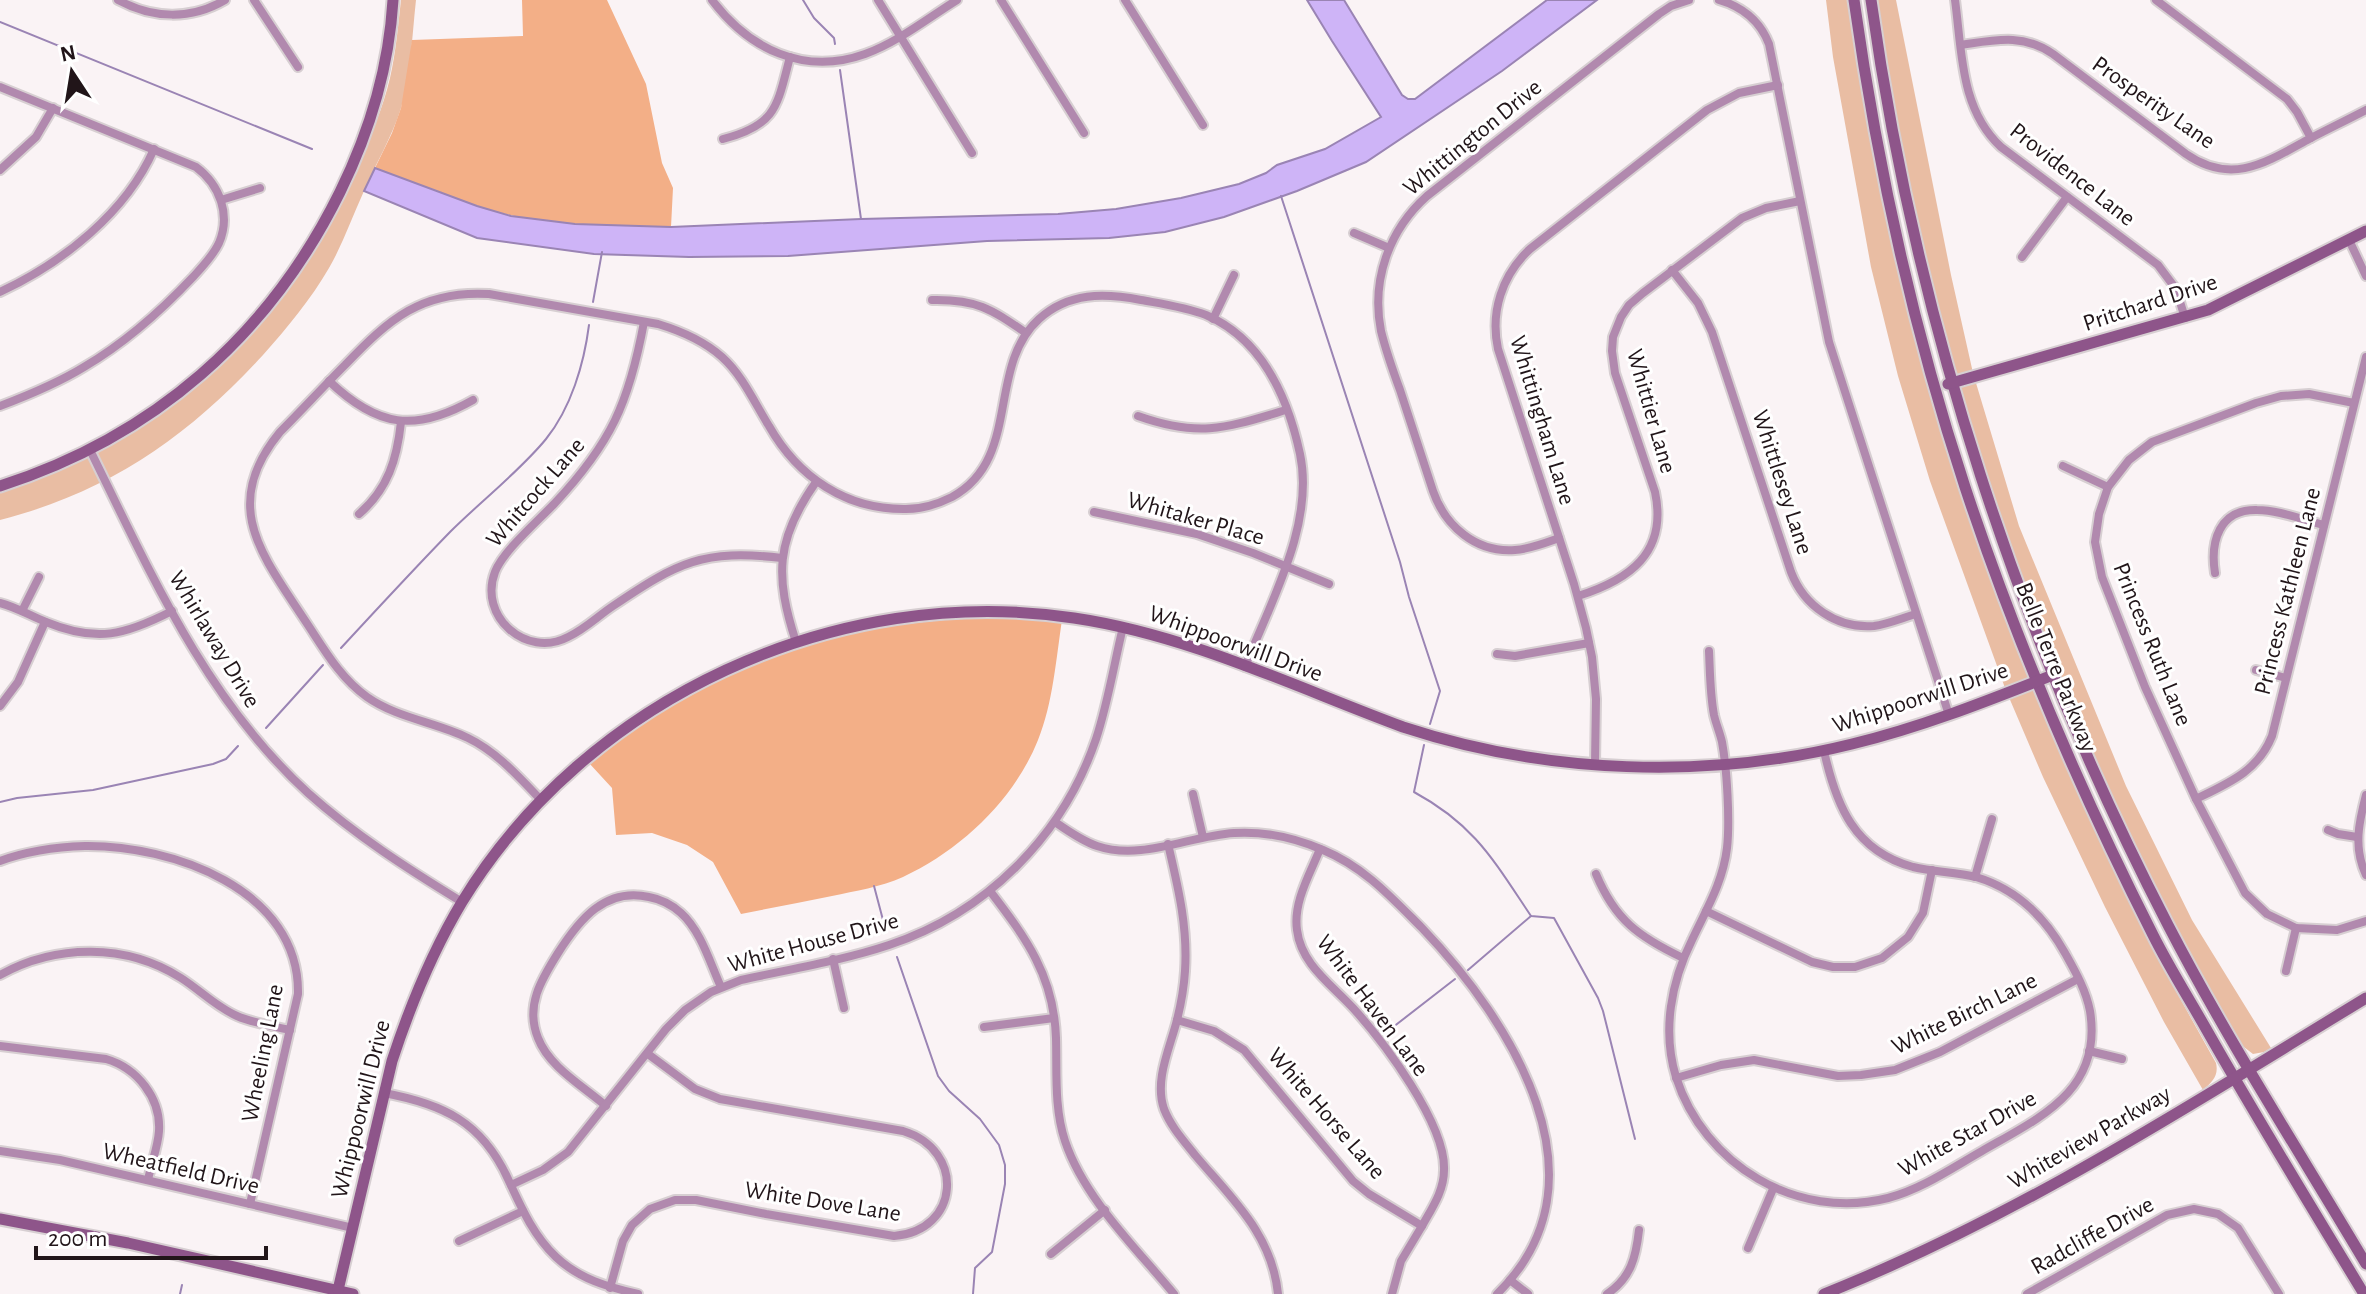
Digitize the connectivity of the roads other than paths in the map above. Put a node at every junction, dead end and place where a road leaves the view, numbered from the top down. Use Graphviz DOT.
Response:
graph roads {
  1 [pos="118,0"];
  2 [pos="225,0"];
  3 [pos="254,0"];
  4 [pos="393,0"];
  5 [pos="712,0"];
  6 [pos="878,0"];
  7 [pos="957,0"];
  8 [pos="1001,0"];
  9 [pos="1125,0"];
  10 [pos="1689,0"];
  11 [pos="1719,0"];
  12 [pos="1854,0"];
  13 [pos="1871,0"];
  14 [pos="1955,0"];
  15 [pos="2156,0"];
  16 [pos="1731,2"];
  17 [pos="900,35"];
  18 [pos="1961,45"];
  19 [pos="790,57"];
  20 [pos="298,67"];
  21 [pos="1778,85"];
  22 [pos="0,87"];
  23 [pos="53,108"];
  24 [pos="2366,110"];
  25 [pos="1203,125"];
  26 [pos="1084,133"];
  27 [pos="2311,138"];
  28 [pos="723,139"];
  29 [pos="154,149"];
  30 [pos="972,153"];
  31 [pos="0,170"];
  32 [pos="260,188"];
  33 [pos="2067,197"];
  34 [pos="221,200"];
  35 [pos="1800,201"];
  36 [pos="2366,231"];
  37 [pos="1354,233"];
  38 [pos="2349,240"];
  39 [pos="1389,248"];
  40 [pos="2022,257"];
  41 [pos="1672,270"];
  42 [pos="1234,275"];
  43 [pos="2366,276"];
  44 [pos="0,292"];
  45 [pos="932,300"];
  46 [pos="2185,318"];
  47 [pos="1213,319"];
  48 [pos="644,322"];
  49 [pos="1026,333"];
  50 [pos="2366,357"];
  51 [pos="329,381"];
  52 [pos="1953,383"];
  53 [pos="1936,387"];
  54 [pos="473,400"];
  55 [pos="2354,403"];
  56 [pos="0,406"];
  57 [pos="1286,410"];
  58 [pos="1138,416"];
  59 [pos="401,422"];
  60 [pos="90,450"];
  61 [pos="2063,466"];
  62 [pos="816,482"];
  63 [pos="0,486"];
  64 [pos="2108,487"];
  65 [pos="1094,512"];
  66 [pos="359,514"];
  67 [pos="2324,525"];
  68 [pos="1559,538"];
  69 [pos="782,558"];
  70 [pos="1285,566"];
  71 [pos="2215,573"];
  72 [pos="39,577"];
  73 [pos="1329,584"];
  74 [pos="1578,596"];
  75 [pos="0,603"];
  76 [pos="22,611"];
  77 [pos="172,611"];
  78 [pos="1916,614"];
  79 [pos="45,622"];
  80 [pos="1123,627"];
  81 [pos="796,642"];
  82 [pos="1589,643"];
  83 [pos="1709,651"];
  84 [pos="1497,654"];
  85 [pos="1245,667"];
  86 [pos="2256,670"];
  87 [pos="2053,675"];
  88 [pos="2286,678"];
  89 [pos="2036,681"];
  90 [pos="0,706"];
  91 [pos="1949,715"];
  92 [pos="1824,751"];
  93 [pos="1595,764"];
  94 [pos="1724,764"];
  95 [pos="1193,794"];
  96 [pos="2366,795"];
  97 [pos="2196,799"];
  98 [pos="541,800"];
  99 [pos="1992,819"];
  100 [pos="1055,822"];
  101 [pos="2328,830"];
  102 [pos="1203,837"];
  103 [pos="2357,837"];
  104 [pos="1168,844"];
  105 [pos="1320,849"];
  106 [pos="0,861"];
  107 [pos="1932,870"];
  108 [pos="1596,874"];
  109 [pos="2366,875"];
  110 [pos="1975,877"];
  111 [pos="990,891"];
  112 [pos="462,902"];
  113 [pos="1706,911"];
  114 [pos="2366,921"];
  115 [pos="2296,928"];
  116 [pos="1683,958"];
  117 [pos="833,959"];
  118 [pos="2286,971"];
  119 [pos="0,975"];
  120 [pos="2078,979"];
  121 [pos="721,987"];
  122 [pos="2366,998"];
  123 [pos="844,1008"];
  124 [pos="1054,1018"];
  125 [pos="1177,1020"];
  126 [pos="984,1027"];
  127 [pos="290,1030"];
  128 [pos="0,1046"];
  129 [pos="2089,1051"];
  130 [pos="648,1054"];
  131 [pos="2122,1059"];
  132 [pos="2249,1070"];
  133 [pos="1676,1078"];
  134 [pos="2234,1078"];
  135 [pos="384,1093"];
  136 [pos="606,1106"];
  137 [pos="0,1151"];
  138 [pos="148,1180"];
  139 [pos="511,1185"];
  140 [pos="1773,1189"];
  141 [pos="250,1204"];
  142 [pos="1105,1210"];
  143 [pos="523,1211"];
  144 [pos="0,1219"];
  145 [pos="1422,1226"];
  146 [pos="353,1228"];
  147 [pos="1639,1230"];
  148 [pos="459,1241"];
  149 [pos="1748,1248"];
  150 [pos="1051,1254"];
  151 [pos="2366,1264"];
  152 [pos="1510,1280"];
  153 [pos="610,1288"];
  154 [pos="338,1290"];
  155 [pos="353,1294"];
  156 [pos="638,1294"];
  157 [pos="1174,1294"];
  158 [pos="1278,1294"];
  159 [pos="1392,1294"];
  160 [pos="1497,1294"];
  161 [pos="1528,1294"];
  162 [pos="1607,1294"];
  163 [pos="1824,1294"];
  164 [pos="2027,1294"];
  165 [pos="2279,1294"];
  166 [pos="2364,1294"];
  1 -- 2 [label="street"];
  3 -- 20 [label="street"];
  4 -- 60 [label="street"];
  5 -- 19 [label="street"];
  6 -- 17 [label="street"];
  7 -- 17 [label="street"];
  8 -- 26 [label="street"];
  9 -- 25 [label="street"];
  10 -- 39 [label="street, Whittington Drive"];
  11 -- 16 [label="street"];
  12 -- 53 [label="street, Belle Terre Parkway"];
  13 -- 52 [label="street, Belle Terre Parkway"];
  14 -- 18 [label="street, Providence Lane"];
  15 -- 27 [label="street"];
  16 -- 21 [label="street"];
  17 -- 19 [label="street"];
  17 -- 30 [label="street"];
  18 -- 27 [label="street, Prosperity Lane"];
  18 -- 33 [label="street, Providence Lane"];
  19 -- 28 [label="street"];
  21 -- 35 [label="street"];
  21 -- 68 [label="street, Whittingham Lane"];
  22 -- 23 [label="street"];
  23 -- 29 [label="street"];
  23 -- 31 [label="street"];
  24 -- 27 [label="street, Prosperity Lane"];
  29 -- 34 [label="street"];
  29 -- 44 [label="street"];
  32 -- 34 [label="street"];
  33 -- 40 [label="street"];
  33 -- 46 [label="street, Providence Lane"];
  34 -- 56 [label="street"];
  35 -- 41 [label="street, Whittier Lane"];
  35 -- 78 [label="street"];
  36 -- 38 [label="street, Pritchard Drive"];
  37 -- 39 [label="street"];
  38 -- 43 [label="street"];
  38 -- 46 [label="street, Pritchard Drive"];
  39 -- 68 [label="street, Whittington Drive"];
  41 -- 74 [label="street, Whittier Lane"];
  41 -- 78 [label="street, Whittlesey Lane"];
  42 -- 47 [label="street"];
  45 -- 49 [label="street"];
  46 -- 52 [label="street, Pritchard Drive"];
  47 -- 49 [label="street"];
  47 -- 57 [label="street"];
  48 -- 51 [label="street"];
  48 -- 62 [label="street"];
  48 -- 69 [label="street, Whitcock Lane"];
  49 -- 62 [label="street"];
  50 -- 55 [label="street, Princess Kathleen Lane"];
  51 -- 59 [label="street"];
  51 -- 98 [label="street"];
  52 -- 53 [label="street, Pritchard Drive"];
  52 -- 87 [label="street, Belle Terre Parkway"];
  53 -- 89 [label="street, Belle Terre Parkway"];
  54 -- 59 [label="street"];
  55 -- 64 [label="street, Princess Ruth Lane"];
  55 -- 67 [label="street, Princess Kathleen Lane"];
  57 -- 58 [label="street"];
  57 -- 70 [label="street"];
  59 -- 66 [label="street"];
  60 -- 63 [label="street"];
  60 -- 77 [label="street, Whirlaway Drive"];
  61 -- 64 [label="street"];
  62 -- 69 [label="street"];
  64 -- 97 [label="street, Princess Ruth Lane"];
  65 -- 70 [label="street, Whitaker Place"];
  67 -- 71 [label="street"];
  67 -- 88 [label="street, Princess Kathleen Lane"];
  68 -- 74 [label="street, Whittingham Lane"];
  69 -- 81 [label="street"];
  70 -- 73 [label="street, Whitaker Place"];
  70 -- 85 [label="street"];
  72 -- 76 [label="street"];
  74 -- 82 [label="street, Whittingham Lane"];
  75 -- 76 [label="street"];
  76 -- 79 [label="street"];
  77 -- 79 [label="street"];
  77 -- 112 [label="street, Whirlaway Drive"];
  78 -- 91 [label="street"];
  79 -- 90 [label="street"];
  80 -- 81 [label="street, Whippoorwill Drive"];
  80 -- 85 [label="street, Whippoorwill Drive"];
  80 -- 100 [label="street, White House Drive"];
  81 -- 98 [label="street, Whippoorwill Drive"];
  82 -- 84 [label="street"];
  82 -- 93 [label="street, Whittingham Lane"];
  83 -- 94 [label="street, White Star Drive"];
  85 -- 93 [label="street, Whippoorwill Drive"];
  86 -- 88 [label="street"];
  87 -- 89 [label="street, Whippoorwill Drive"];
  87 -- 132 [label="street, Belle Terre Parkway"];
  88 -- 97 [label="street, Princess Kathleen Lane"];
  89 -- 91 [label="street, Whippoorwill Drive"];
  89 -- 134 [label="street, Belle Terre Parkway"];
  91 -- 92 [label="street, Whippoorwill Drive"];
  92 -- 94 [label="street, Whippoorwill Drive"];
  92 -- 107 [label="street, White Star Drive"];
  93 -- 94 [label="street, Whippoorwill Drive"];
  94 -- 113 [label="street, White Star Drive"];
  95 -- 102 [label="street"];
  96 -- 103 [label="street"];
  97 -- 115 [label="street, Princess Ruth Lane"];
  98 -- 112 [label="street, Whippoorwill Drive"];
  99 -- 110 [label="street"];
  100 -- 104 [label="street"];
  100 -- 111 [label="street, White House Drive"];
  101 -- 103 [label="street"];
  102 -- 104 [label="street"];
  102 -- 105 [label="street"];
  103 -- 109 [label="street"];
  104 -- 125 [label="street"];
  105 -- 145 [label="street, White Haven Lane"];
  105 -- 152 [label="street"];
  106 -- 127 [label="street, Wheeling Lane"];
  107 -- 110 [label="street, White Star Drive"];
  107 -- 113 [label="street"];
  108 -- 116 [label="street"];
  110 -- 120 [label="street, White Star Drive"];
  111 -- 117 [label="street, White House Drive"];
  111 -- 124 [label="street"];
  112 -- 135 [label="street, Whippoorwill Drive"];
  113 -- 116 [label="street, White Star Drive"];
  114 -- 115 [label="street, Princess Ruth Lane"];
  115 -- 118 [label="street"];
  116 -- 133 [label="street, White Star Drive"];
  117 -- 121 [label="street, White House Drive"];
  117 -- 123 [label="street"];
  119 -- 127 [label="street"];
  120 -- 129 [label="street, White Star Drive"];
  120 -- 133 [label="street, White Birch Lane"];
  121 -- 130 [label="street, White House Drive"];
  121 -- 136 [label="street"];
  122 -- 132 [label="street, Whiteview Parkway"];
  124 -- 126 [label="street"];
  124 -- 142 [label="street"];
  125 -- 145 [label="street, White Horse Lane"];
  125 -- 158 [label="street"];
  127 -- 141 [label="street, Wheeling Lane"];
  128 -- 138 [label="street"];
  129 -- 131 [label="street"];
  129 -- 140 [label="street, White Star Drive"];
  130 -- 136 [label="street, White House Drive"];
  130 -- 153 [label="street, White Dove Lane"];
  132 -- 134 [label="street, Whiteview Parkway"];
  132 -- 151 [label="street, Belle Terre Parkway"];
  133 -- 140 [label="street, White Star Drive"];
  134 -- 163 [label="street, Whiteview Parkway"];
  134 -- 166 [label="street, Belle Terre Parkway"];
  135 -- 139 [label="street"];
  135 -- 146 [label="street, Whippoorwill Drive"];
  136 -- 139 [label="street, White House Drive"];
  137 -- 138 [label="street, Wheatfield Drive"];
  138 -- 141 [label="street, Wheatfield Drive"];
  139 -- 143 [label="street"];
  140 -- 149 [label="street"];
  141 -- 146 [label="street, Wheatfield Drive"];
  142 -- 150 [label="street"];
  142 -- 157 [label="street"];
  143 -- 148 [label="street"];
  143 -- 153 [label="street"];
  144 -- 154 [label="street"];
  145 -- 159 [label="street"];
  146 -- 154 [label="street, Whippoorwill Drive"];
  147 -- 162 [label="street"];
  152 -- 160 [label="street"];
  152 -- 161 [label="street"];
  153 -- 156 [label="street"];
  154 -- 155 [label="street"];
  164 -- 165 [label="street, Radcliffe Drive"];
}
